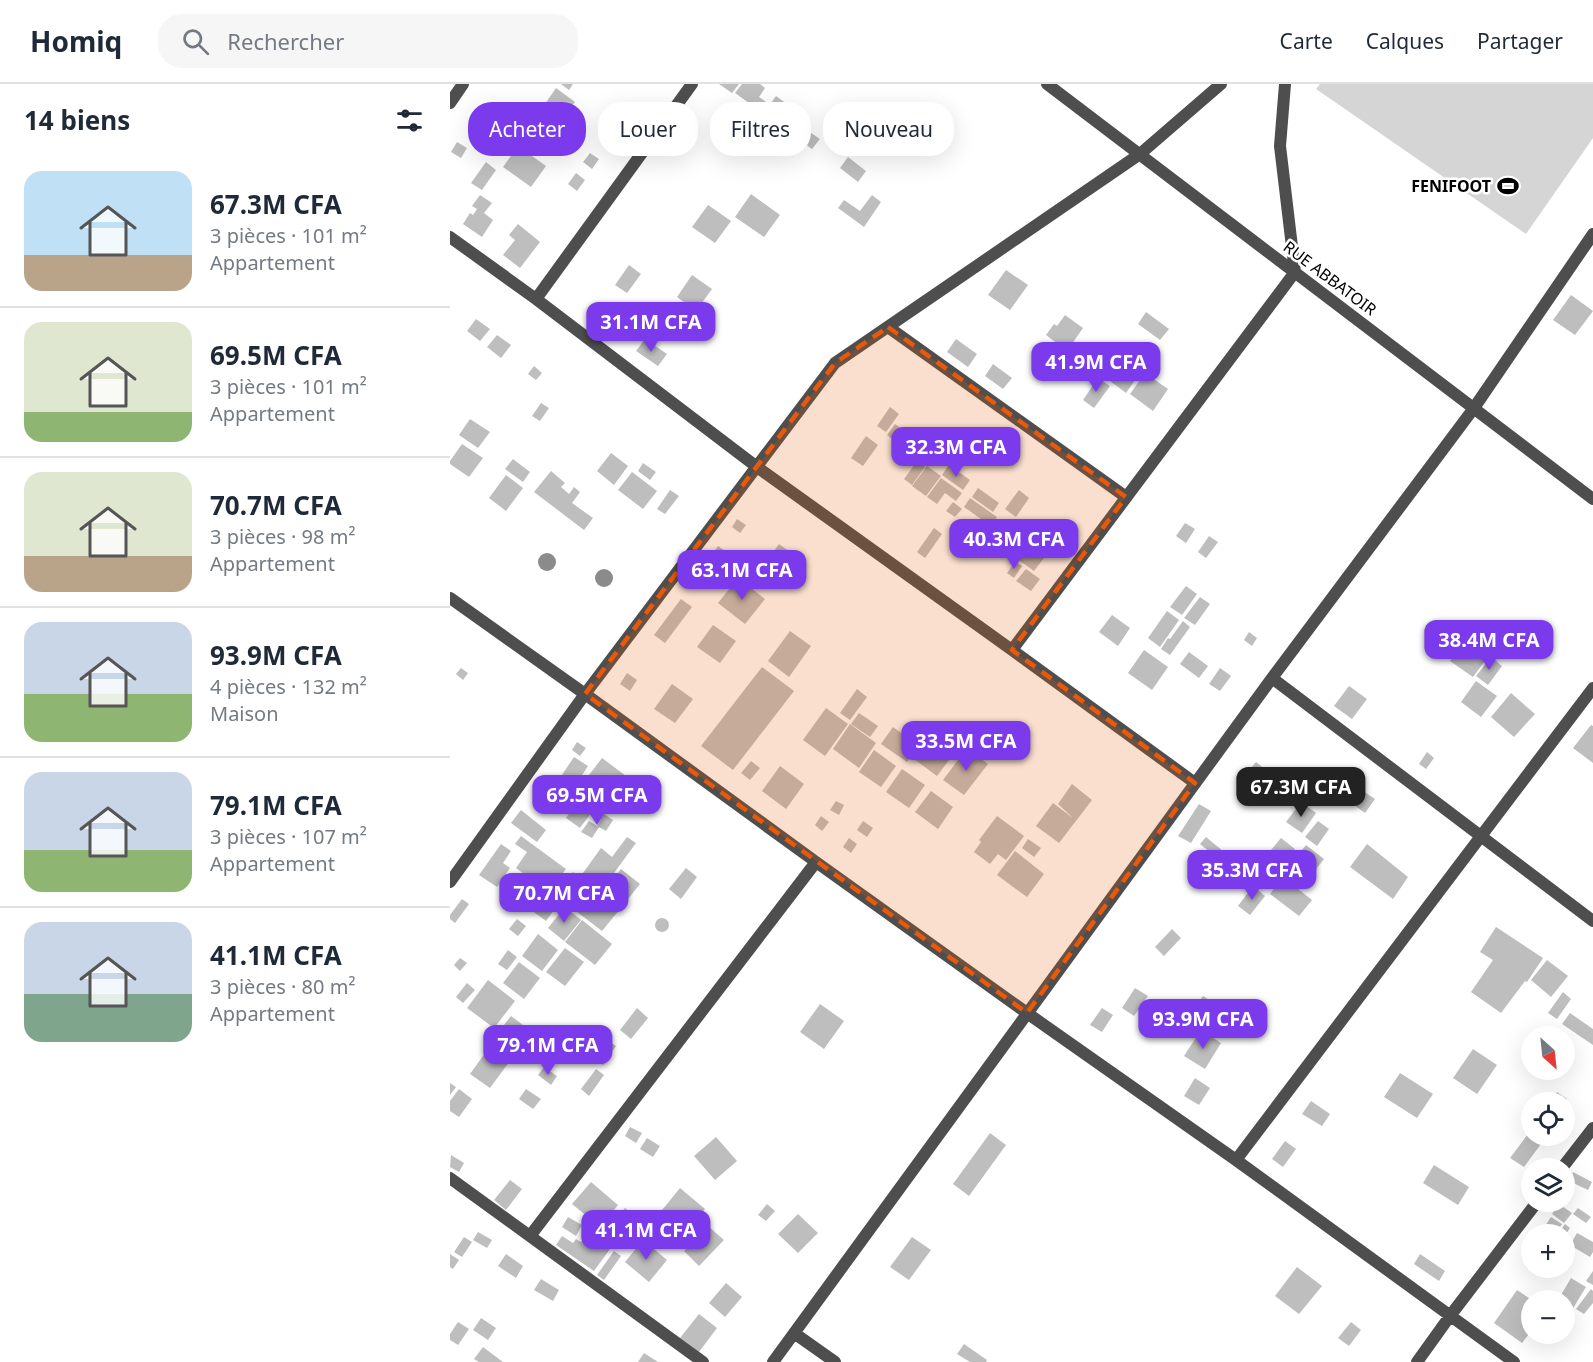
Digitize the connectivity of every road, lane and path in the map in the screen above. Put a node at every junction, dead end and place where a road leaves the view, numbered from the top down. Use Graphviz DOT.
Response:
graph roads {
  1 [pos="463,84"];
  2 [pos="692,84"];
  3 [pos="1047,84"];
  4 [pos="1221,84"];
  5 [pos="1285,84"];
  6 [pos="450,103"];
  7 [pos="1140,154"];
  8 [pos="1593,234"];
  9 [pos="450,237"];
  10 [pos="1295,272"];
  11 [pos="536,299"];
  12 [pos="888,327"];
  13 [pos="1474,408"];
  14 [pos="757,467"];
  15 [pos="1126,497"];
  16 [pos="1593,498"];
  17 [pos="450,598"];
  18 [pos="1012,650"];
  19 [pos="1272,678"];
  20 [pos="1593,688"];
  21 [pos="585,694"];
  22 [pos="1195,783"];
  23 [pos="1481,836"];
  24 [pos="816,862"];
  25 [pos="450,882"];
  26 [pos="1593,921"];
  27 [pos="1027,1013"];
  28 [pos="1593,1128"];
  29 [pos="1570,1158"];
  30 [pos="1236,1160"];
  31 [pos="450,1178"];
  32 [pos="1529,1212"];
  33 [pos="530,1236"];
  34 [pos="1450,1316"];
  35 [pos="795,1333"];
  36 [pos="703,1362"];
  37 [pos="773,1362"];
  38 [pos="835,1362"];
  39 [pos="1417,1362"];
  40 [pos="1514,1362"];
  1 -- 6 [label="street"];
  2 -- 11 [label="street"];
  3 -- 7 [label="street, RUE ABBATOIR"];
  4 -- 7 [label="street"];
  5 -- 10 [label="street"];
  7 -- 10 [label="street, RUE ABBATOIR"];
  7 -- 12 [label="street"];
  8 -- 13 [label="street"];
  9 -- 11 [label="street"];
  10 -- 13 [label="street, RUE ABBATOIR"];
  10 -- 15 [label="street"];
  11 -- 14 [label="street"];
  12 -- 14 [label="street"];
  12 -- 15 [label="street"];
  13 -- 16 [label="street, RUE ABBATOIR"];
  13 -- 19 [label="street"];
  14 -- 18 [label="street"];
  14 -- 21 [label="street"];
  15 -- 18 [label="street"];
  17 -- 21 [label="street"];
  18 -- 22 [label="street"];
  19 -- 22 [label="street"];
  19 -- 23 [label="street"];
  20 -- 23 [label="street"];
  21 -- 24 [label="street"];
  21 -- 25 [label="street"];
  22 -- 27 [label="street"];
  23 -- 26 [label="street"];
  23 -- 30 [label="street"];
  24 -- 27 [label="street"];
  24 -- 33 [label="street"];
  27 -- 30 [label="street"];
  27 -- 35 [label="street"];
  28 -- 29 [label="street"];
  30 -- 34 [label="street"];
  31 -- 33 [label="street"];
  32 -- 34 [label="street"];
  33 -- 36 [label="street"];
  34 -- 39 [label="street"];
  34 -- 40 [label="street"];
  35 -- 37 [label="street"];
  35 -- 38 [label="street"];
}
